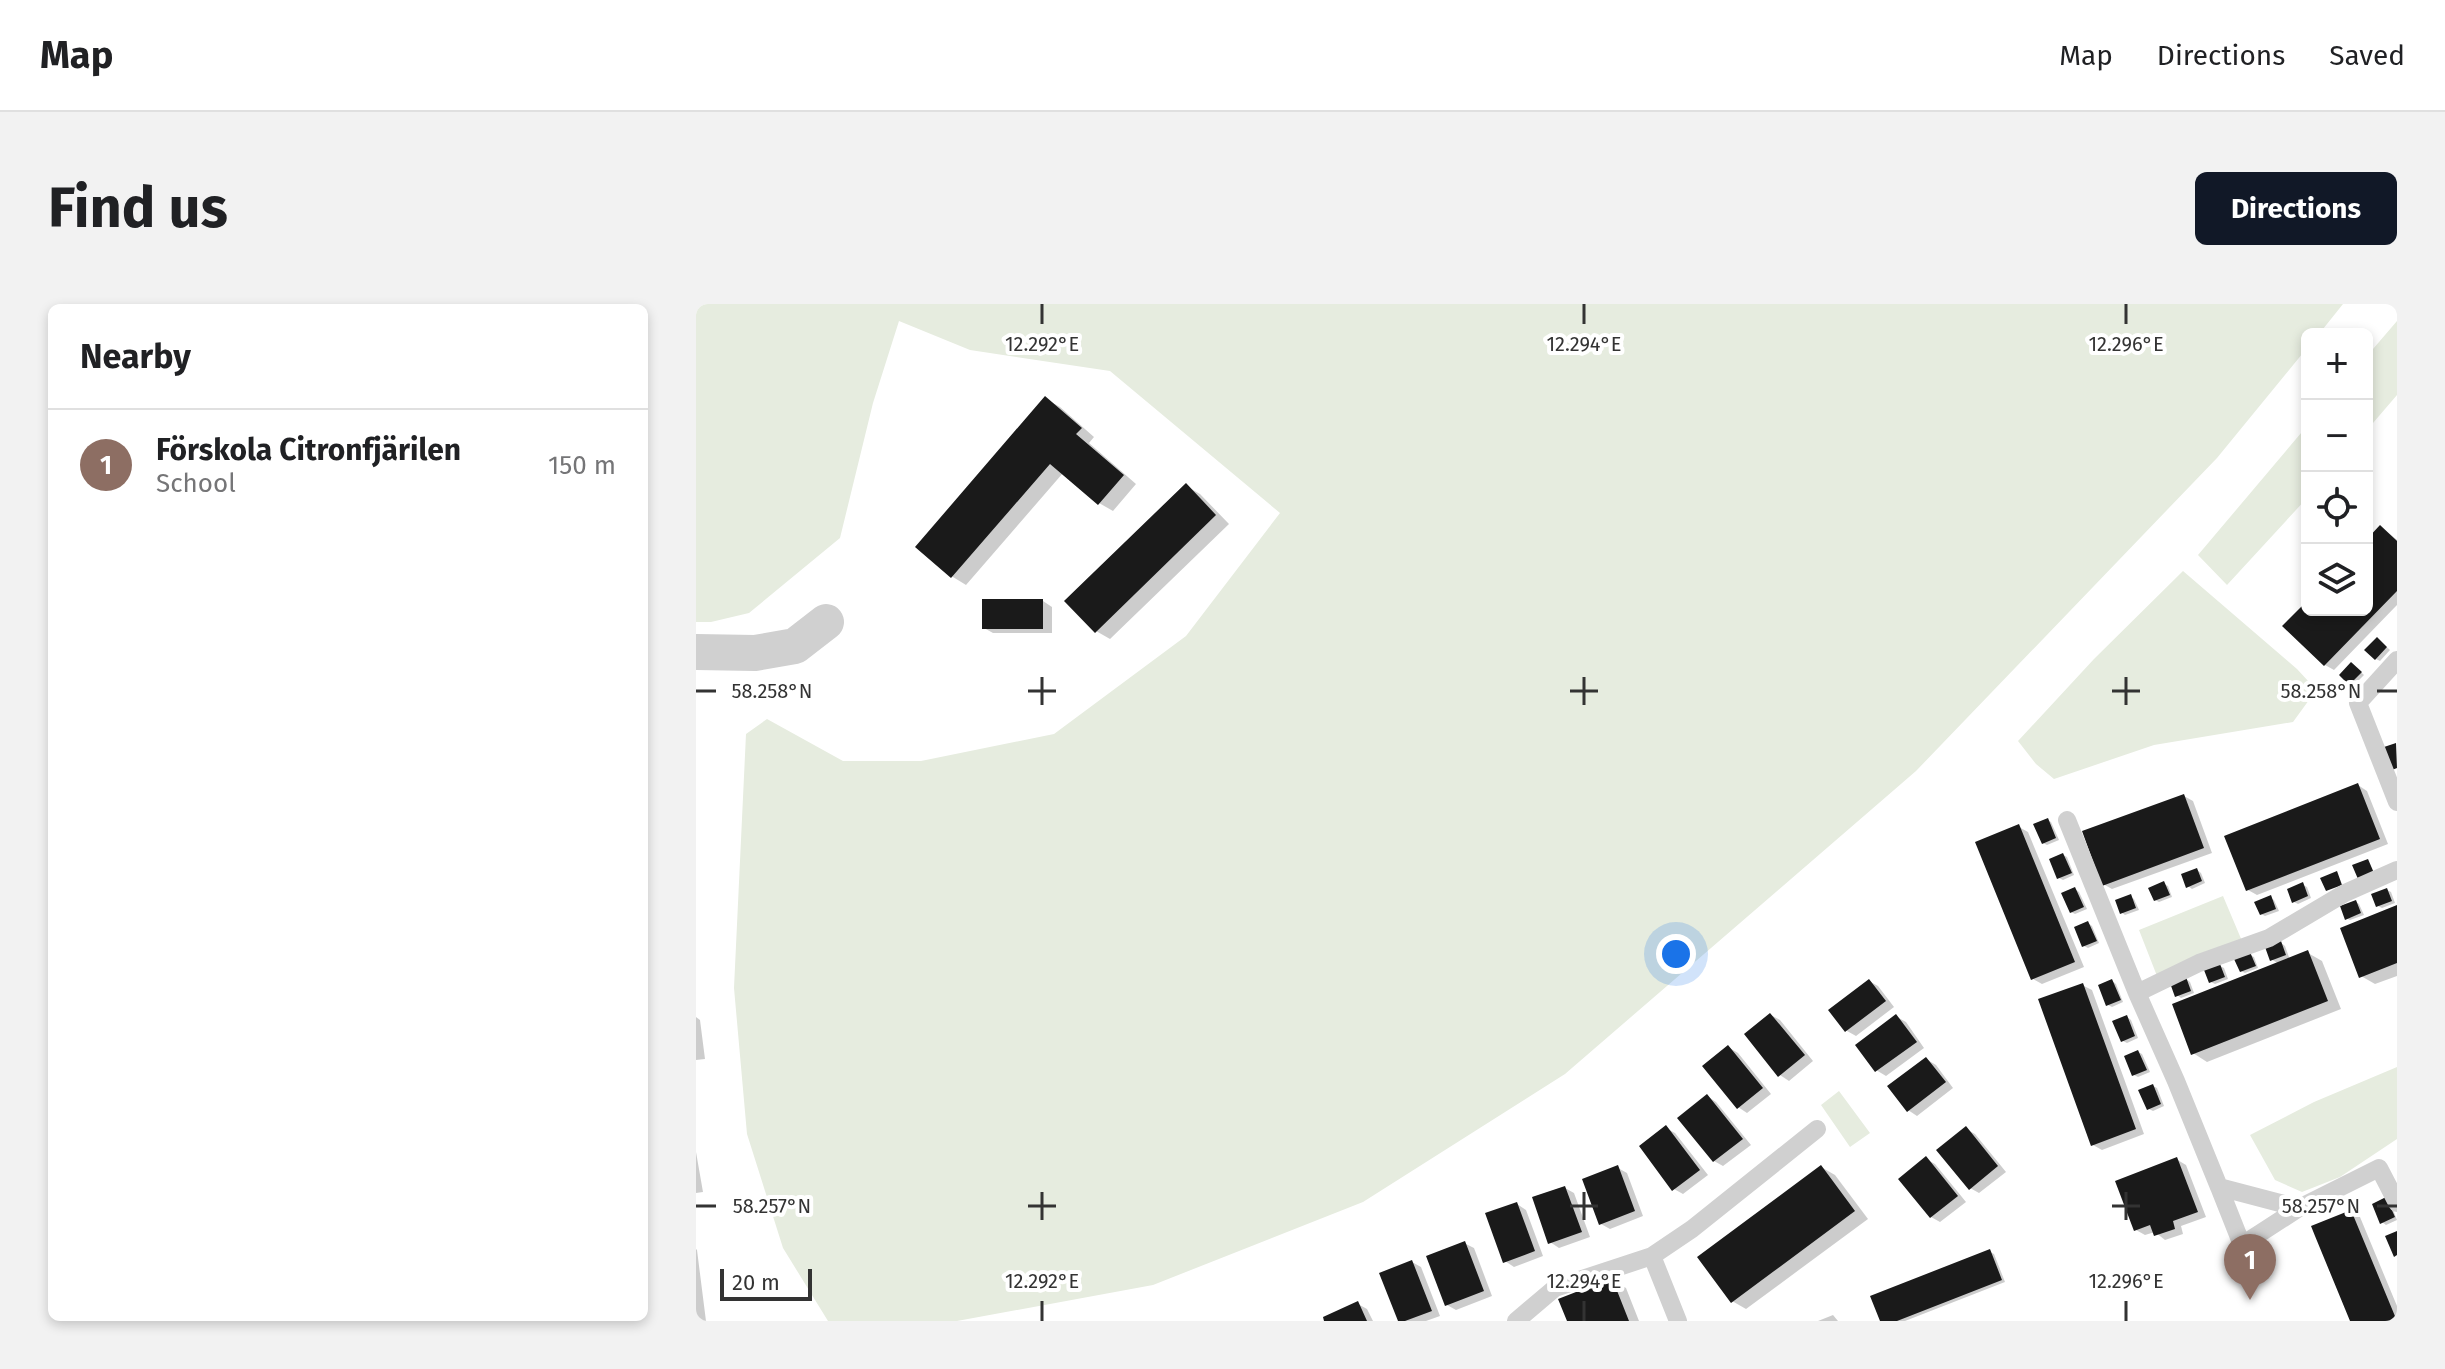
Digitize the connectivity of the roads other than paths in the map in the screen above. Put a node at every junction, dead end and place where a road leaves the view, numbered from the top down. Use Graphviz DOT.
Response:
graph roads {
  1 [pos="826,622"];
  2 [pos="696,652"];
  3 [pos="2397,660"];
  4 [pos="2397,802"];
  5 [pos="2067,820"];
  6 [pos="2397,870"];
  7 [pos="2137,993"];
  8 [pos="1817,1129"];
  9 [pos="2219,1187"];
  10 [pos="2397,1203"];
  11 [pos="2299,1208"];
  12 [pos="1652,1256"];
  13 [pos="1516,1321"];
  14 [pos="1678,1321"];
  1 -- 2 [label="street"];
  3 -- 4 [label="lane"];
  5 -- 7 [label="lane"];
  6 -- 7 [label="lane"];
  7 -- 9 [label="lane"];
  8 -- 12 [label="lane"];
  9 -- 11 [label="lane"];
  9 -- 11 [label="lane"];
  10 -- 11 [label="lane"];
  12 -- 13 [label="lane"];
  12 -- 14 [label="lane"];
}
